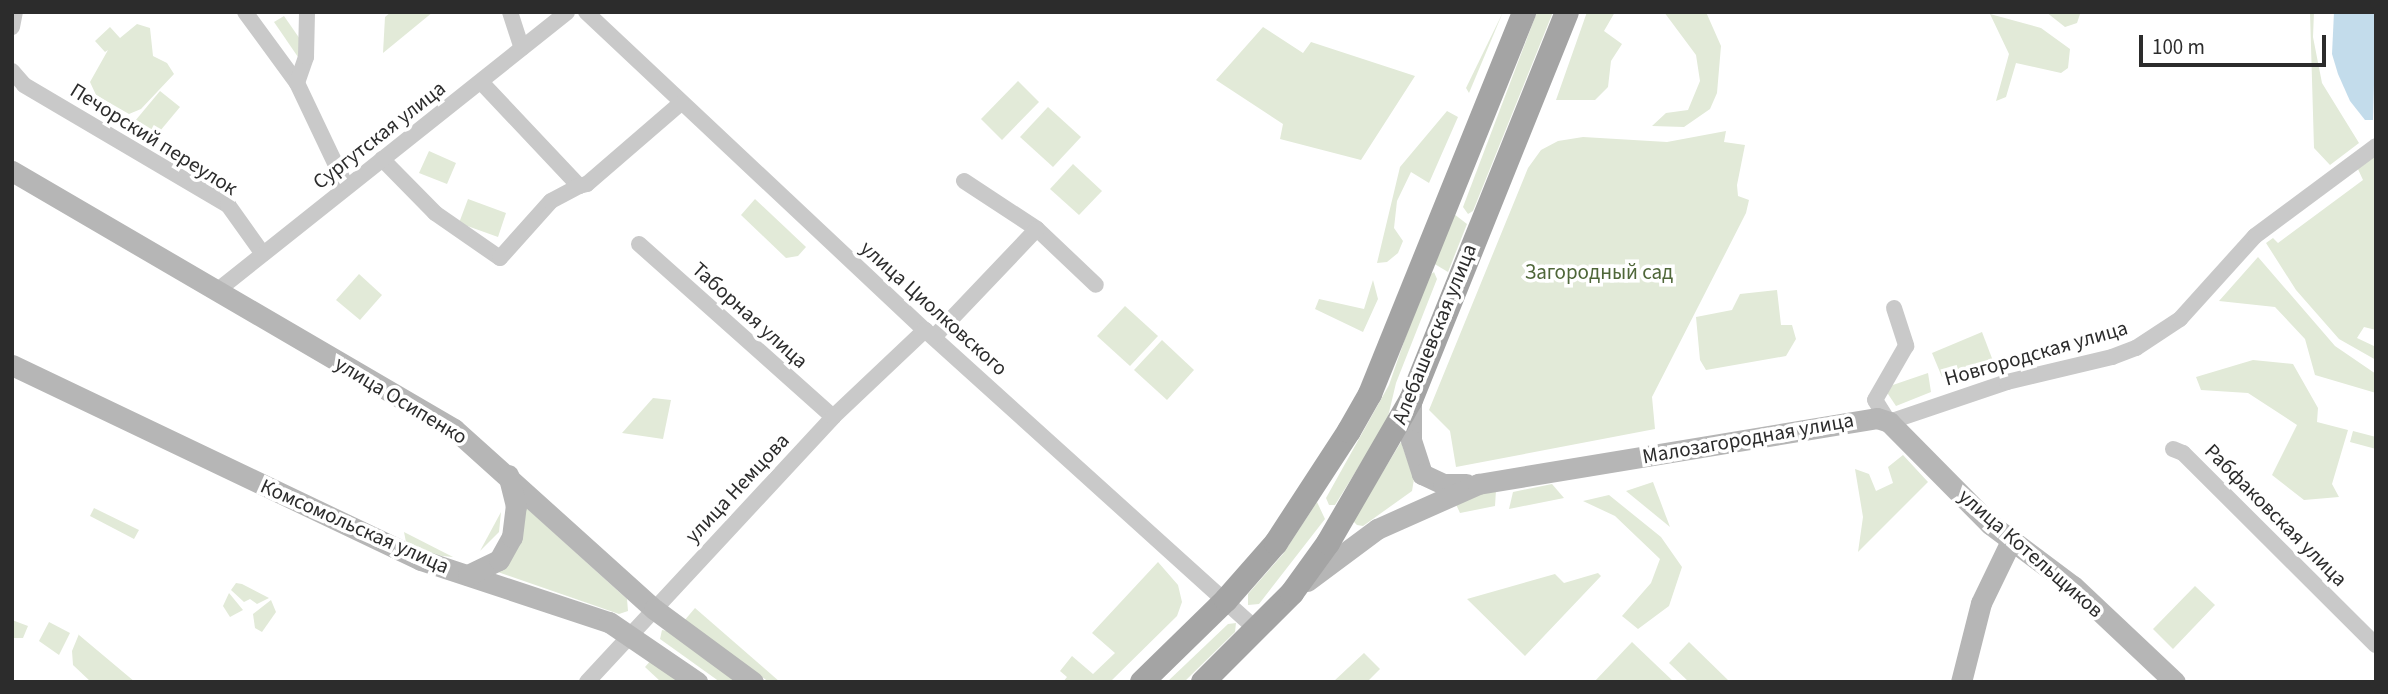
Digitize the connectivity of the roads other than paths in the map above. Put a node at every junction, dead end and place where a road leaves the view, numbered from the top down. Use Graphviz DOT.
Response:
graph roads {
  1 [pos="15,12"];
  2 [pos="245,12"];
  3 [pos="307,12"];
  4 [pos="510,12"];
  5 [pos="567,12"];
  6 [pos="586,12"];
  7 [pos="1524,12"];
  8 [pos="1567,12"];
  9 [pos="12,27"];
  10 [pos="522,48"];
  11 [pos="12,71"];
  12 [pos="481,82"];
  13 [pos="297,83"];
  14 [pos="681,103"];
  15 [pos="1475,135"];
  16 [pos="2376,146"];
  17 [pos="382,159"];
  18 [pos="12,171"];
  19 [pos="964,181"];
  20 [pos="1497,181"];
  21 [pos="346,186"];
  22 [pos="579,186"];
  23 [pos="1037,229"];
  24 [pos="639,244"];
  25 [pos="262,254"];
  26 [pos="1096,285"];
  27 [pos="218,290"];
  28 [pos="1409,291"];
  29 [pos="1894,308"];
  30 [pos="930,334"];
  31 [pos="1432,341"];
  32 [pos="12,365"];
  33 [pos="1411,400"];
  34 [pos="833,417"];
  35 [pos="1889,422"];
  36 [pos="1349,431"];
  37 [pos="2173,449"];
  38 [pos="508,475"];
  39 [pos="1478,484"];
  40 [pos="1334,516"];
  41 [pos="1363,538"];
  42 [pos="2012,539"];
  43 [pos="468,575"];
  44 [pos="1292,593"];
  45 [pos="1226,600"];
  46 [pos="654,609"];
  47 [pos="1258,631"];
  48 [pos="632,635"];
  49 [pos="2376,645"];
  50 [pos="587,682"];
  51 [pos="696,682"];
  52 [pos="753,682"];
  53 [pos="1142,682"];
  54 [pos="1203,682"];
  55 [pos="1961,682"];
  56 [pos="2175,682"];
  1 -- 9 [label="street"];
  2 -- 13 [label="street"];
  3 -- 13 [label="street"];
  4 -- 10 [label="street"];
  5 -- 10 [label="street, Сургутская улица"];
  6 -- 14 [label="street, улица Циолковского"];
  7 -- 15 [label="main road, Алебашевская улица"];
  8 -- 20 [label="main road, Алебашевская улица"];
  10 -- 12 [label="street, Сургутская улица"];
  11 -- 25 [label="street, Печорский переулок"];
  12 -- 17 [label="street, Сургутская улица"];
  12 -- 22 [label="street"];
  13 -- 21 [label="street"];
  14 -- 22 [label="street"];
  14 -- 30 [label="street, улица Циолковского"];
  15 -- 20 [label="main road"];
  15 -- 28 [label="main road, Алебашевская улица"];
  16 -- 35 [label="street, Новгородская улица"];
  17 -- 21 [label="street, Сургутская улица"];
  17 -- 22 [label="street"];
  18 -- 27 [label="main road, улица Осипенко"];
  19 -- 23 [label="street"];
  20 -- 31 [label="main road, Алебашевская улица"];
  21 -- 25 [label="street, Сургутская улица"];
  23 -- 26 [label="street"];
  23 -- 30 [label="street, улица Немцова"];
  24 -- 34 [label="street, Таборная улица"];
  25 -- 27 [label="street, Сургутская улица"];
  27 -- 38 [label="main road, улица Осипенко"];
  28 -- 31 [label="main road"];
  28 -- 36 [label="main road, Алебашевская улица"];
  29 -- 35 [label="street, Малозагородная улица"];
  30 -- 34 [label="street, улица Немцова"];
  30 -- 45 [label="street, улица Циолковского"];
  31 -- 33 [label="main road, Алебашевская улица"];
  32 -- 43 [label="main road, Комсомольская улица"];
  33 -- 39 [label="main road, Малозагородная улица"];
  33 -- 40 [label="main road, Алебашевская улица"];
  34 -- 46 [label="street, улица Немцова"];
  35 -- 39 [label="main road, Малозагородная улица"];
  35 -- 42 [label="main road, улица Котельщиков"];
  36 -- 40 [label="main road"];
  36 -- 45 [label="main road, Алебашевская улица"];
  37 -- 49 [label="street, Рабфаковская улица"];
  38 -- 43 [label="main road"];
  38 -- 46 [label="main road, улица Осипенко"];
  39 -- 41 [label="main road, Малозагородная улица"];
  40 -- 41 [label="main road"];
  40 -- 44 [label="main road, Алебашевская улица"];
  41 -- 44 [label="main road, Малозагородная улица"];
  42 -- 55 [label="main road"];
  42 -- 56 [label="main road, улица Котельщиков"];
  43 -- 48 [label="main road, Комсомольская улица"];
  44 -- 47 [label="main road, Алебашевская улица"];
  45 -- 47 [label="street, улица Циолковского"];
  45 -- 53 [label="main road, Алебашевская улица"];
  46 -- 48 [label="street, улица Немцова"];
  46 -- 52 [label="main road, улица Осипенко"];
  47 -- 54 [label="main road, Алебашевская улица"];
  48 -- 50 [label="street, улица Немцова"];
  48 -- 51 [label="main road, Комсомольская улица"];
}
